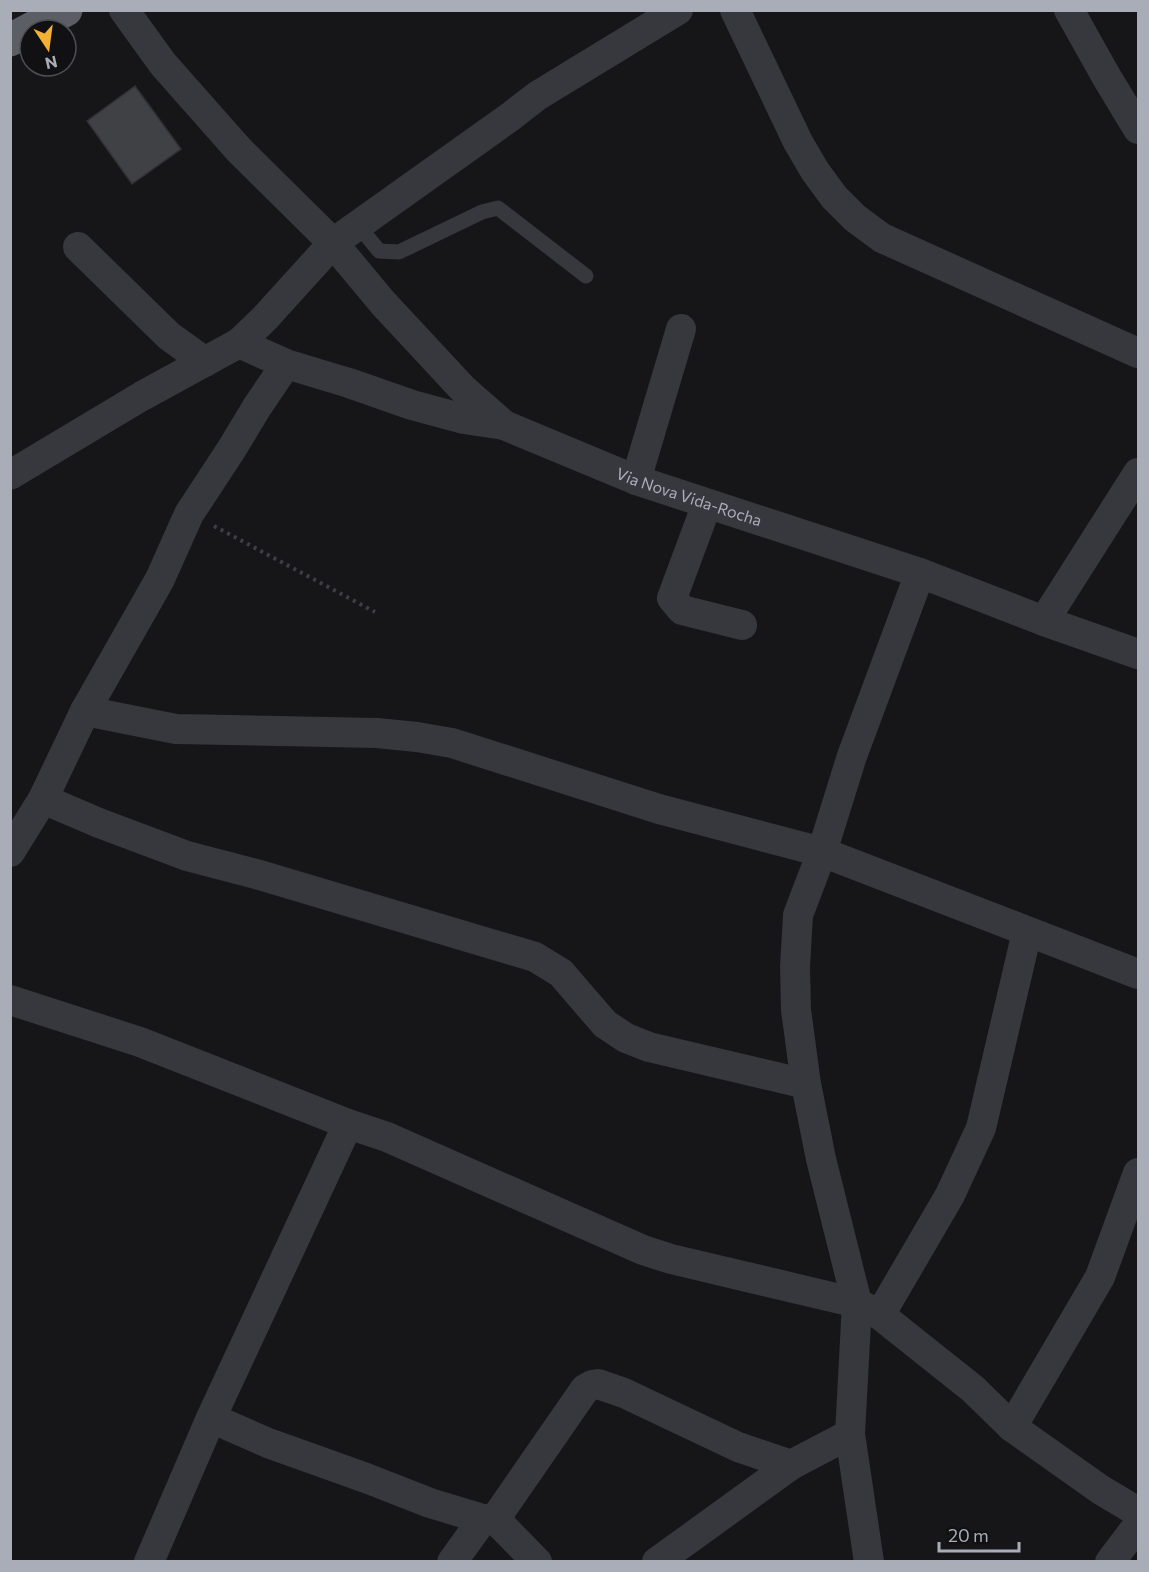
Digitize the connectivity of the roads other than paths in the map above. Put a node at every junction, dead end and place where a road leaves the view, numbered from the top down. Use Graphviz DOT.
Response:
graph roads {
  1 [pos="66,10"];
  2 [pos="124,10"];
  3 [pos="678,10"];
  4 [pos="735,10"];
  5 [pos="1069,10"];
  6 [pos="10,40"];
  7 [pos="1138,129"];
  8 [pos="358,225"];
  9 [pos="333,243"];
  10 [pos="78,247"];
  11 [pos="586,276"];
  12 [pos="681,329"];
  13 [pos="239,343"];
  14 [pos="1138,353"];
  15 [pos="205,362"];
  16 [pos="286,364"];
  17 [pos="504,425"];
  18 [pos="1138,473"];
  19 [pos="10,475"];
  20 [pos="636,480"];
  21 [pos="708,504"];
  22 [pos="920,573"];
  23 [pos="1044,621"];
  24 [pos="742,625"];
  25 [pos="1138,654"];
  26 [pos="85,711"];
  27 [pos="43,799"];
  28 [pos="10,852"];
  29 [pos="822,852"];
  30 [pos="1027,932"];
  31 [pos="1138,974"];
  32 [pos="10,1000"];
  33 [pos="806,1084"];
  34 [pos="348,1124"];
  35 [pos="1138,1173"];
  36 [pos="868,1309"];
  37 [pos="211,1418"];
  38 [pos="1012,1426"];
  39 [pos="850,1434"];
  40 [pos="791,1465"];
  41 [pos="1138,1512"];
  42 [pos="489,1519"];
  43 [pos="1138,1525"];
  44 [pos="149,1562"];
  45 [pos="452,1562"];
  46 [pos="537,1562"];
  47 [pos="657,1562"];
  48 [pos="869,1562"];
  49 [pos="1110,1562"];
  1 -- 6 [label="highway"];
  2 -- 9 [label="street"];
  3 -- 8 [label="street"];
  4 -- 14 [label="street"];
  5 -- 7 [label="street"];
  8 -- 9 [label="street"];
  8 -- 11 [label="lane"];
  9 -- 13 [label="street"];
  9 -- 17 [label="street"];
  10 -- 15 [label="street"];
  12 -- 20 [label="street"];
  13 -- 15 [label="street"];
  13 -- 16 [label="street, Via Nova Vida-Rocha"];
  15 -- 19 [label="street"];
  16 -- 17 [label="street, Via Nova Vida-Rocha"];
  16 -- 26 [label="street"];
  17 -- 20 [label="street, Via Nova Vida-Rocha"];
  18 -- 23 [label="street"];
  20 -- 21 [label="street, Via Nova Vida-Rocha"];
  21 -- 22 [label="street, Via Nova Vida-Rocha"];
  21 -- 24 [label="street"];
  22 -- 23 [label="street, Via Nova Vida-Rocha"];
  22 -- 29 [label="street"];
  23 -- 25 [label="street, Via Nova Vida-Rocha"];
  26 -- 27 [label="street"];
  26 -- 29 [label="street"];
  27 -- 28 [label="street"];
  27 -- 33 [label="street"];
  29 -- 30 [label="street"];
  29 -- 33 [label="street"];
  30 -- 31 [label="street"];
  30 -- 36 [label="street"];
  32 -- 34 [label="street"];
  33 -- 36 [label="street"];
  34 -- 36 [label="street"];
  34 -- 37 [label="street"];
  35 -- 38 [label="street"];
  36 -- 38 [label="street"];
  36 -- 39 [label="street"];
  37 -- 42 [label="street"];
  37 -- 44 [label="street"];
  38 -- 41 [label="street"];
  39 -- 40 [label="street"];
  39 -- 48 [label="street"];
  40 -- 42 [label="street"];
  40 -- 47 [label="street"];
  42 -- 45 [label="street"];
  42 -- 46 [label="street"];
  43 -- 49 [label="street"];
}
